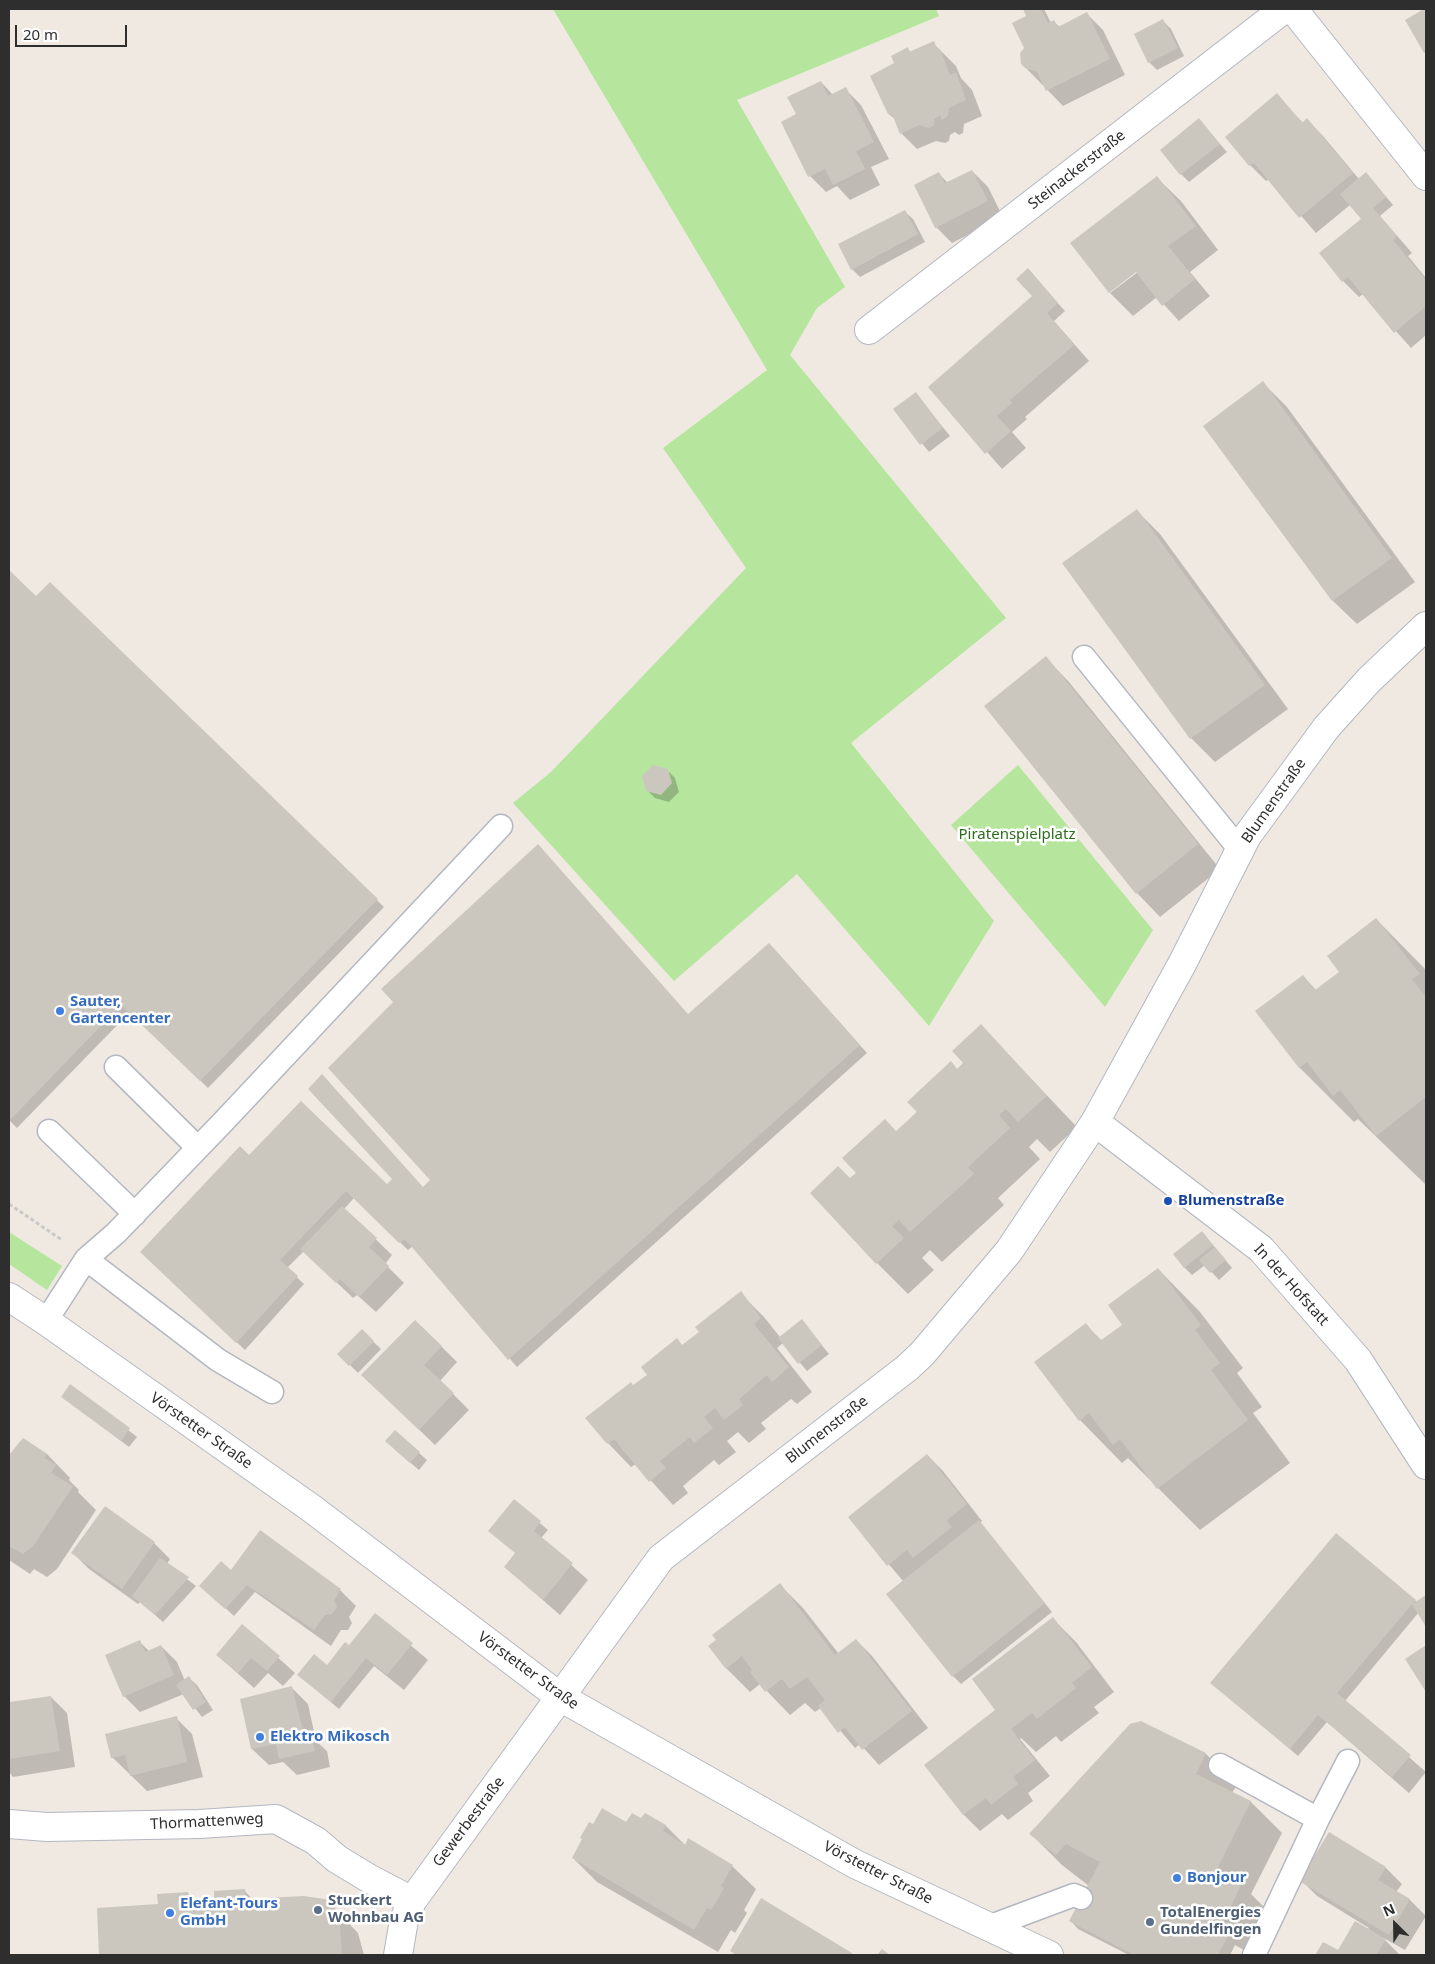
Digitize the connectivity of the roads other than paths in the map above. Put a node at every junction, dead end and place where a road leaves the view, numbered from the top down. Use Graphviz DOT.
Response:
graph roads {
  1 [pos="1284,9"];
  2 [pos="1293,9"];
  3 [pos="1426,176"];
  4 [pos="869,330"];
  5 [pos="1426,626"];
  6 [pos="1084,658"];
  7 [pos="500,826"];
  8 [pos="1240,850"];
  9 [pos="116,1067"];
  10 [pos="1095,1122"];
  11 [pos="49,1131"];
  12 [pos="198,1148"];
  13 [pos="135,1214"];
  14 [pos="86,1259"];
  15 [pos="9,1297"];
  16 [pos="46,1321"];
  17 [pos="272,1392"];
  18 [pos="1426,1465"];
  19 [pos="560,1697"];
  20 [pos="1348,1762"];
  21 [pos="1220,1765"];
  22 [pos="1318,1818"];
  23 [pos="9,1824"];
  24 [pos="1081,1898"];
  25 [pos="412,1901"];
  26 [pos="988,1927"];
  27 [pos="1043,1954"];
  28 [pos="398,1955"];
  29 [pos="1254,1955"];
  1 -- 4 [label="street, Steinackerstraße"];
  2 -- 3 [label="street"];
  5 -- 8 [label="street, Blumenstraße"];
  6 -- 8 [label="lane"];
  7 -- 12 [label="lane"];
  8 -- 10 [label="street, Blumenstraße"];
  9 -- 12 [label="lane"];
  10 -- 18 [label="street, In der Hofstatt"];
  10 -- 19 [label="street, Blumenstraße"];
  11 -- 13 [label="lane"];
  12 -- 13 [label="lane"];
  13 -- 14 [label="lane"];
  14 -- 16 [label="lane"];
  14 -- 17 [label="lane"];
  15 -- 16 [label="street, Vörstetter Straße"];
  16 -- 19 [label="street, Vörstetter Straße"];
  19 -- 25 [label="street, Gewerbestraße"];
  19 -- 26 [label="street, Vörstetter Straße"];
  20 -- 22 [label="lane"];
  21 -- 22 [label="lane"];
  22 -- 29 [label="lane"];
  23 -- 25 [label="street, Thormattenweg"];
  24 -- 26 [label="lane"];
  25 -- 28 [label="street, Gewerbestraße"];
  26 -- 27 [label="street, Vörstetter Straße"];
}
